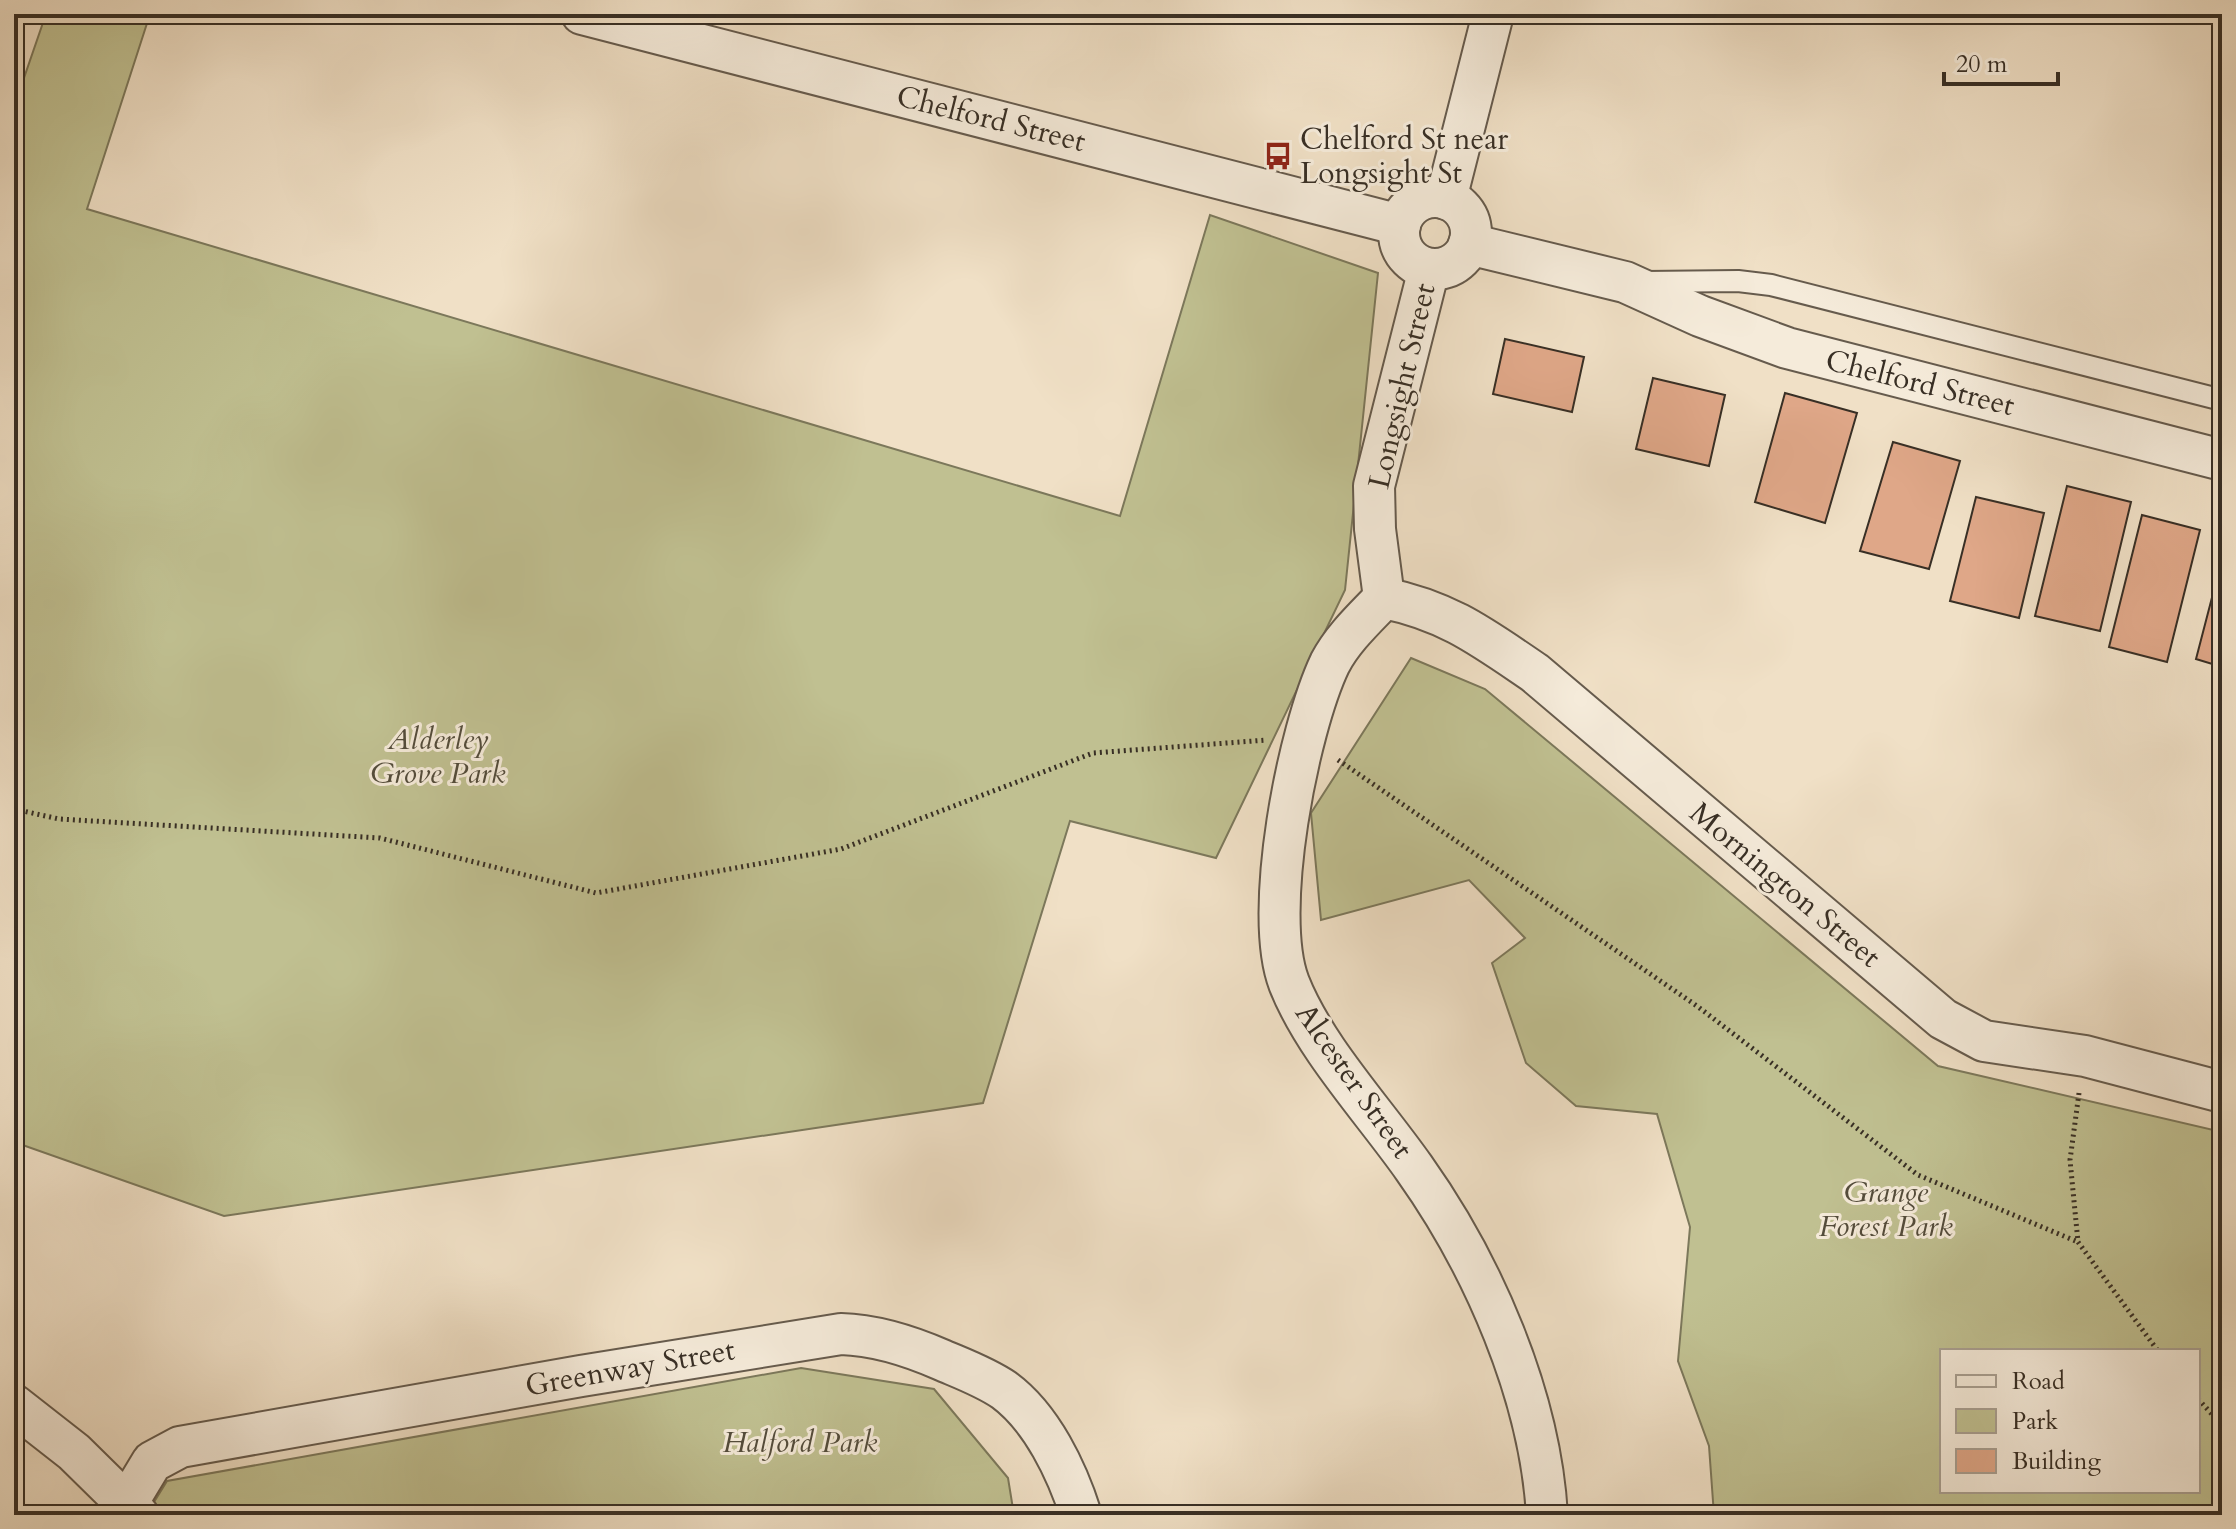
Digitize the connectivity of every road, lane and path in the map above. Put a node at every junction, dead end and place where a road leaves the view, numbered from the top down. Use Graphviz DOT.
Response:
graph roads {
  1 [pos="582,14"];
  2 [pos="1493,14"];
  3 [pos="1446,199"];
  4 [pos="1400,225"];
  5 [pos="1469,244"];
  6 [pos="1429,269"];
  7 [pos="1625,282"];
  8 [pos="2222,400"];
  9 [pos="2222,460"];
  10 [pos="1384,598"];
  11 [pos="1306,738"];
  12 [pos="14,809"];
  13 [pos="2085,1056"];
  14 [pos="2222,1092"];
  15 [pos="2078,1242"];
  16 [pos="2157,1349"];
  17 [pos="2200,1401"];
  18 [pos="14,1405"];
  19 [pos="2222,1425"];
  20 [pos="128,1511"];
  21 [pos="1081,1515"];
  22 [pos="1547,1515"];
  1 -- 4 [label="street, Chelford Street"];
  2 -- 3 [label="street"];
  3 -- 4 [label="street"];
  3 -- 5 [label="street"];
  4 -- 6 [label="street"];
  5 -- 6 [label="street"];
  5 -- 7 [label="street, Chelford Street"];
  6 -- 10 [label="street, Longsight Street"];
  7 -- 8 [label="lane, Chelford Street"];
  7 -- 9 [label="street, Chelford Street"];
  10 -- 11 [label="street, Alcester Street"];
  10 -- 13 [label="street, Mornington Street"];
  11 -- 12 [label="path"];
  11 -- 15 [label="path"];
  11 -- 22 [label="street, Alcester Street"];
  13 -- 14 [label="street, Mornington Street"];
  13 -- 15 [label="path"];
  15 -- 16 [label="path"];
  17 -- 19 [label="path"];
  18 -- 20 [label="street"];
  20 -- 21 [label="street, Greenway Street"];
}
